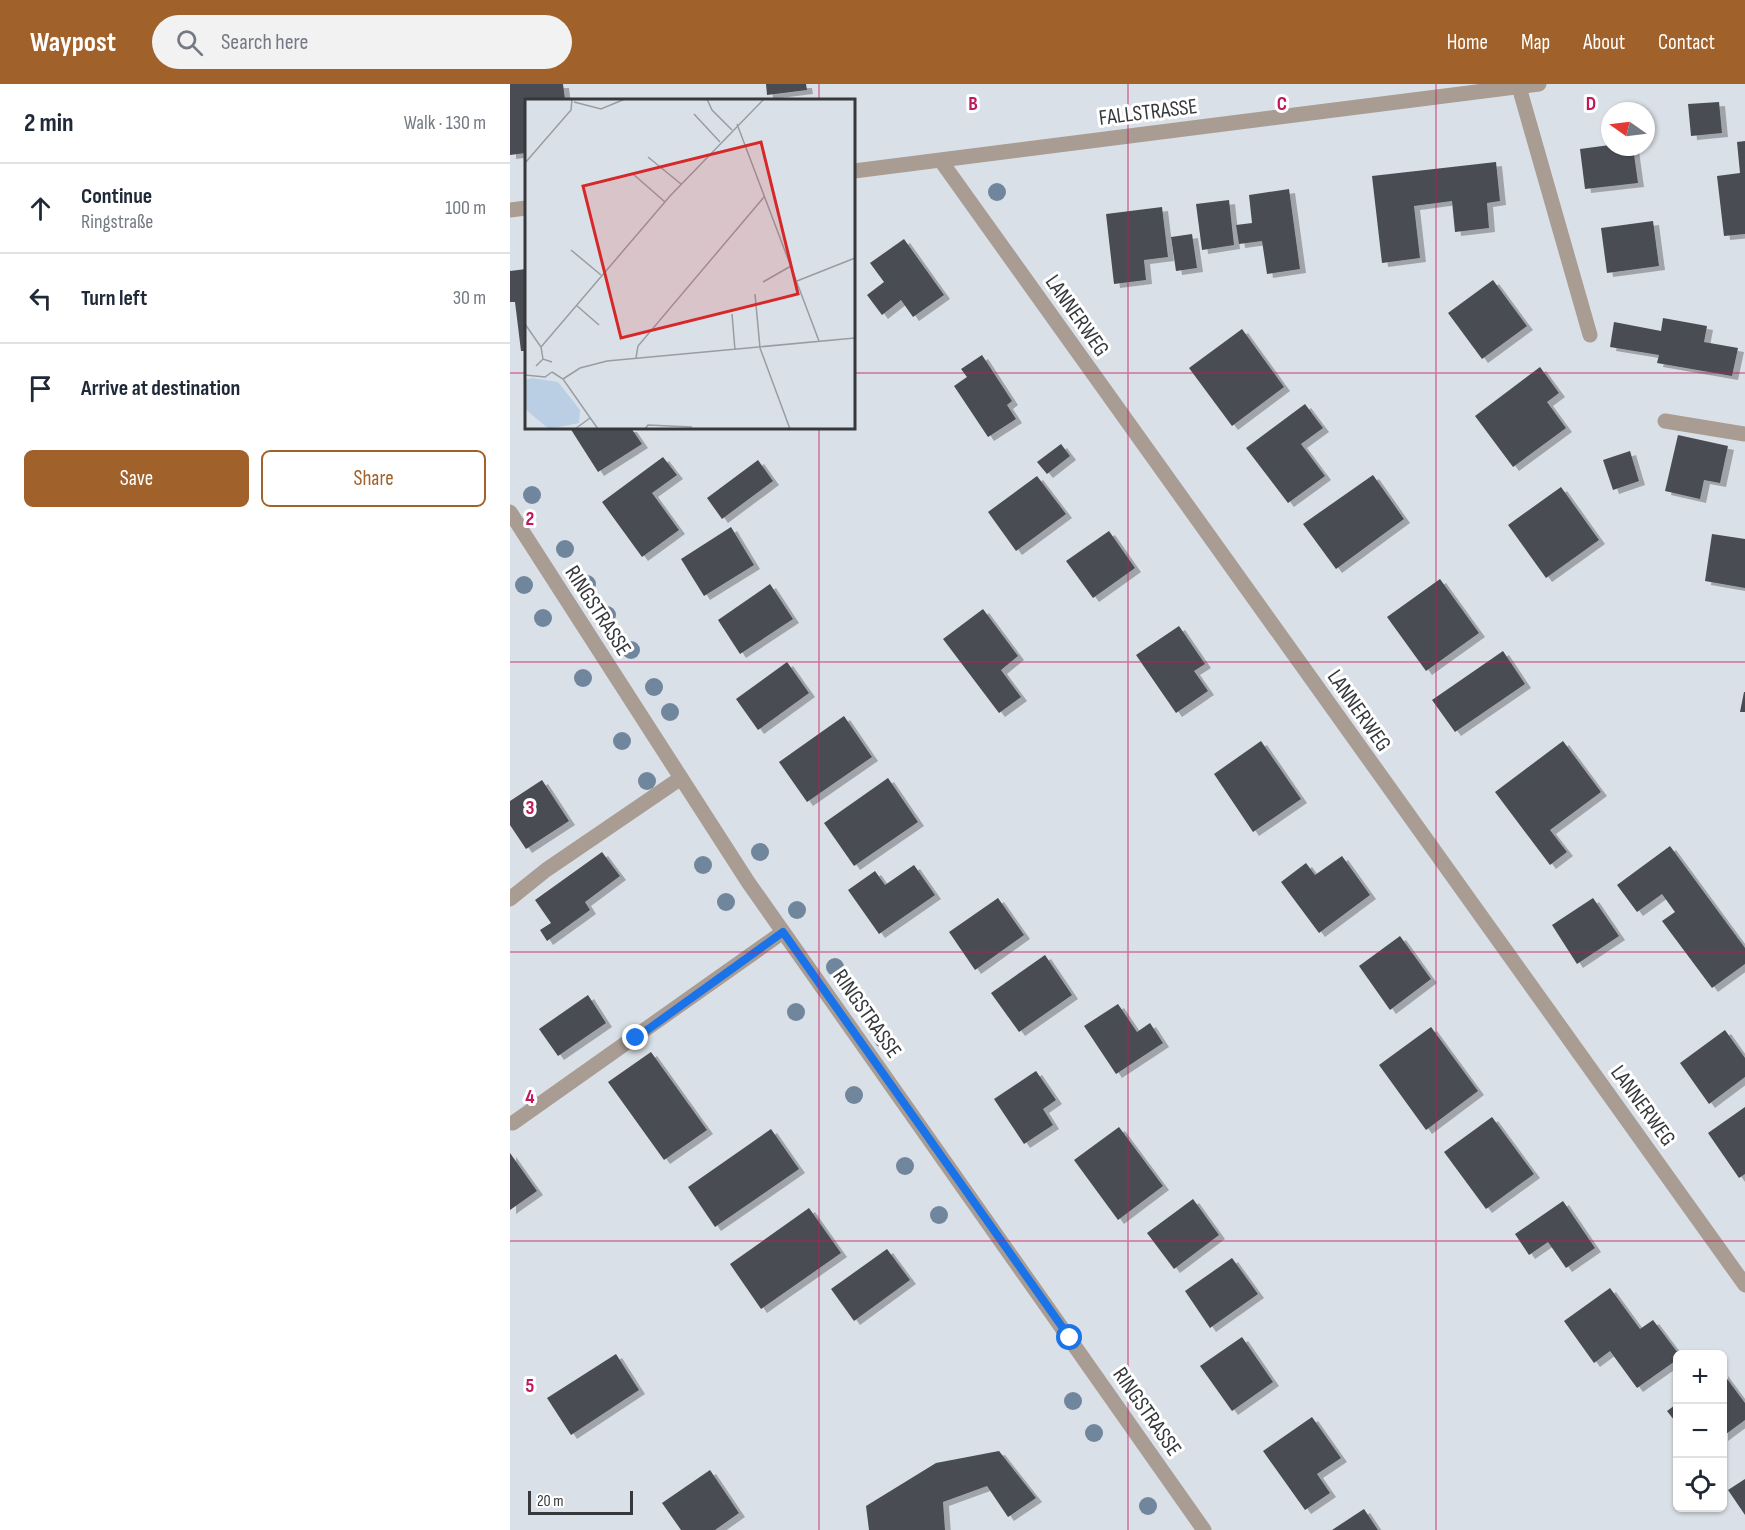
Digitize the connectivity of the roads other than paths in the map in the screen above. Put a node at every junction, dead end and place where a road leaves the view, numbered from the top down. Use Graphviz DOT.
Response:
graph roads {
  1 [pos="1539,84"];
  2 [pos="1519,87"];
  3 [pos="941,160"];
  4 [pos="855,171"];
  5 [pos="525,208"];
  6 [pos="510,210"];
  7 [pos="1590,335"];
  8 [pos="1665,421"];
  9 [pos="1745,434"];
  10 [pos="510,512"];
  11 [pos="681,778"];
  12 [pos="510,899"];
  13 [pos="783,932"];
  14 [pos="513,1123"];
  15 [pos="1745,1285"];
  16 [pos="1204,1530"];
  1 -- 2 [label="street, FALLSTRASSE"];
  2 -- 3 [label="street, FALLSTRASSE"];
  2 -- 7 [label="street"];
  3 -- 4 [label="street, FALLSTRASSE"];
  3 -- 15 [label="street, LANNERWEG"];
  5 -- 6 [label="street"];
  8 -- 9 [label="street"];
  10 -- 11 [label="street, RINGSTRASSE"];
  11 -- 12 [label="street"];
  11 -- 13 [label="street, RINGSTRASSE"];
  13 -- 14 [label="street"];
  13 -- 16 [label="street, RINGSTRASSE"];
}
